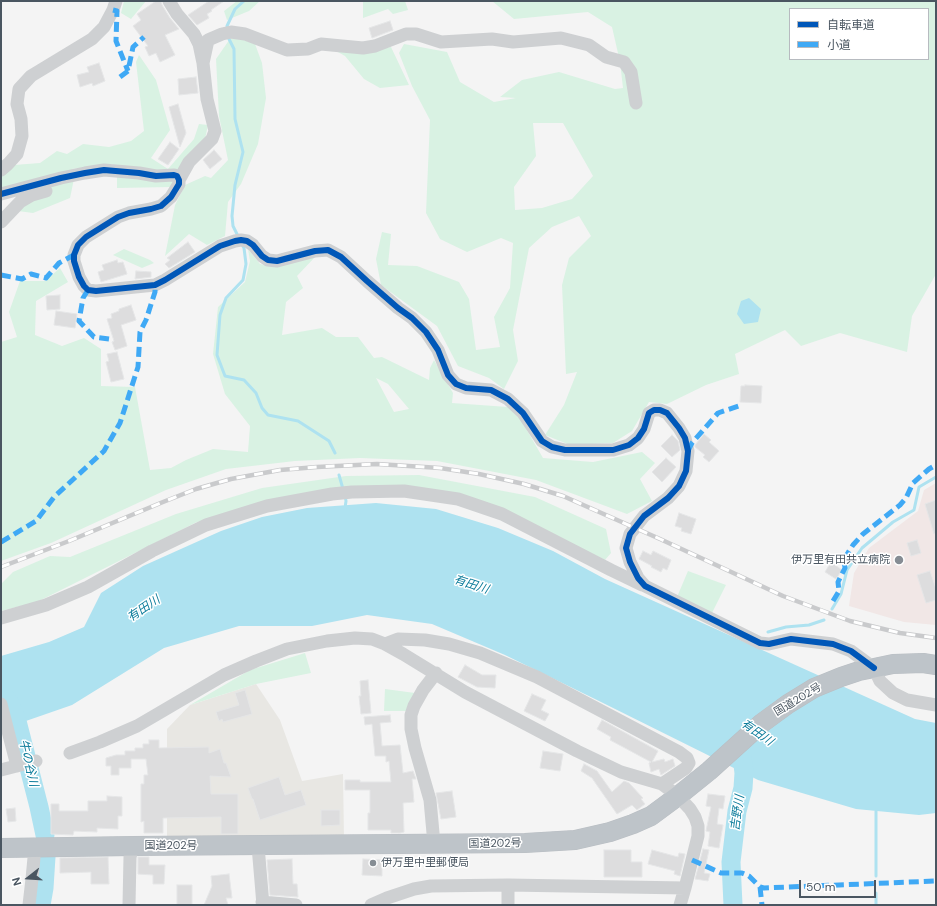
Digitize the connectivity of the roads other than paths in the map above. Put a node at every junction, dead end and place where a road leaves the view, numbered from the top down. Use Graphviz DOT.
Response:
graph roads {
  1 [pos="116,1"];
  2 [pos="169,1"];
  3 [pos="203,63"];
  4 [pos="636,103"];
  5 [pos="1,170"];
  6 [pos="61,178"];
  7 [pos="179,180"];
  8 [pos="1,194"];
  9 [pos="1,222"];
  10 [pos="645,586"];
  11 [pos="1,618"];
  12 [pos="385,644"];
  13 [pos="936,665"];
  14 [pos="874,668"];
  15 [pos="436,673"];
  16 [pos="1,704"];
  17 [pos="936,705"];
  18 [pos="70,752"];
  19 [pos="36,761"];
  20 [pos="17,766"];
  21 [pos="1,770"];
  22 [pos="662,784"];
  23 [pos="678,796"];
  24 [pos="434,844"];
  25 [pos="133,846"];
  26 [pos="258,846"];
  27 [pos="35,847"];
  28 [pos="1,848"];
  29 [pos="508,885"];
  30 [pos="685,888"];
  31 [pos="388,901"];
  32 [pos="262,904"];
  33 [pos="29,905"];
  34 [pos="129,905"];
  35 [pos="296,905"];
  36 [pos="371,905"];
  37 [pos="508,905"];
  38 [pos="680,905"];
  1 -- 5 [label="street"];
  2 -- 3 [label="street"];
  3 -- 4 [label="street"];
  3 -- 7 [label="street"];
  6 -- 7 [label="street"];
  6 -- 8 [label="street"];
  6 -- 9 [label="street"];
  7 -- 10 [label="street"];
  10 -- 11 [label="street"];
  10 -- 14 [label="street"];
  12 -- 15 [label="street"];
  12 -- 18 [label="street"];
  12 -- 22 [label="street"];
  13 -- 14 [label="highway, 国道202号"];
  14 -- 17 [label="street"];
  14 -- 23 [label="highway, 国道202号"];
  15 -- 22 [label="street"];
  15 -- 24 [label="street"];
  16 -- 20 [label="street"];
  19 -- 20 [label="street"];
  20 -- 21 [label="street"];
  22 -- 23 [label="street"];
  23 -- 24 [label="highway, 国道202号"];
  23 -- 30 [label="street"];
  24 -- 26 [label="highway, 国道202号"];
  25 -- 26 [label="highway, 国道202号"];
  25 -- 27 [label="highway, 国道202号"];
  25 -- 34 [label="street"];
  26 -- 32 [label="street"];
  27 -- 28 [label="highway, 国道202号"];
  27 -- 33 [label="street"];
  29 -- 30 [label="street"];
  29 -- 31 [label="street"];
  29 -- 37 [label="street"];
  30 -- 38 [label="street"];
  31 -- 36 [label="street"];
  32 -- 35 [label="street"];
}
